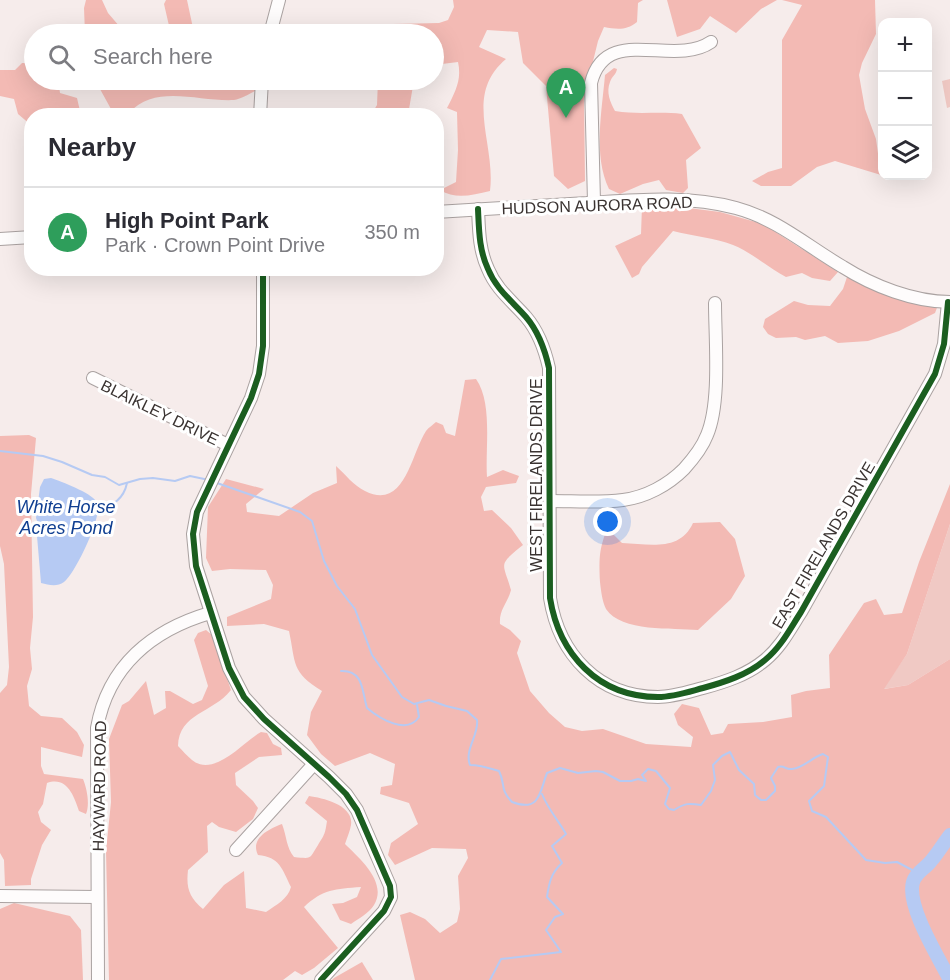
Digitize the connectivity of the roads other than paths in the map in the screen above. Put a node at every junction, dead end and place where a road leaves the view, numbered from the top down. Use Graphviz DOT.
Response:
graph roads {
  1 [pos="279,0"];
  2 [pos="273,24"];
  3 [pos="711,42"];
  4 [pos="261,90"];
  5 [pos="260,108"];
  6 [pos="594,202"];
  7 [pos="478,209"];
  8 [pos="444,211"];
  9 [pos="24,237"];
  10 [pos="0,238"];
  11 [pos="263,276"];
  12 [pos="949,302"];
  13 [pos="715,303"];
  14 [pos="93,378"];
  15 [pos="228,446"];
  16 [pos="550,501"];
  17 [pos="550,582"];
  18 [pos="210,614"];
  19 [pos="313,765"];
  20 [pos="236,850"];
  21 [pos="0,896"];
  22 [pos="98,897"];
  23 [pos="98,980"];
  24 [pos="321,980"];
  1 -- 2 [label="street"];
  3 -- 6 [label="street"];
  4 -- 5 [label="street"];
  6 -- 7 [label="street, HUDSON AURORA ROAD"];
  6 -- 12 [label="street, HUDSON AURORA ROAD"];
  7 -- 8 [label="street, HUDSON AURORA ROAD"];
  7 -- 16 [label="street, WEST FIRELANDS DRIVE"];
  9 -- 10 [label="street"];
  11 -- 15 [label="street"];
  12 -- 17 [label="street, EAST FIRELANDS DRIVE"];
  13 -- 16 [label="street"];
  14 -- 15 [label="street, BLAIKLEY DRIVE"];
  15 -- 18 [label="street"];
  16 -- 17 [label="street, WEST FIRELANDS DRIVE"];
  18 -- 19 [label="street"];
  18 -- 22 [label="street, HAYWARD ROAD"];
  19 -- 20 [label="street"];
  19 -- 24 [label="street"];
  21 -- 22 [label="street"];
  22 -- 23 [label="street, HAYWARD ROAD"];
}
